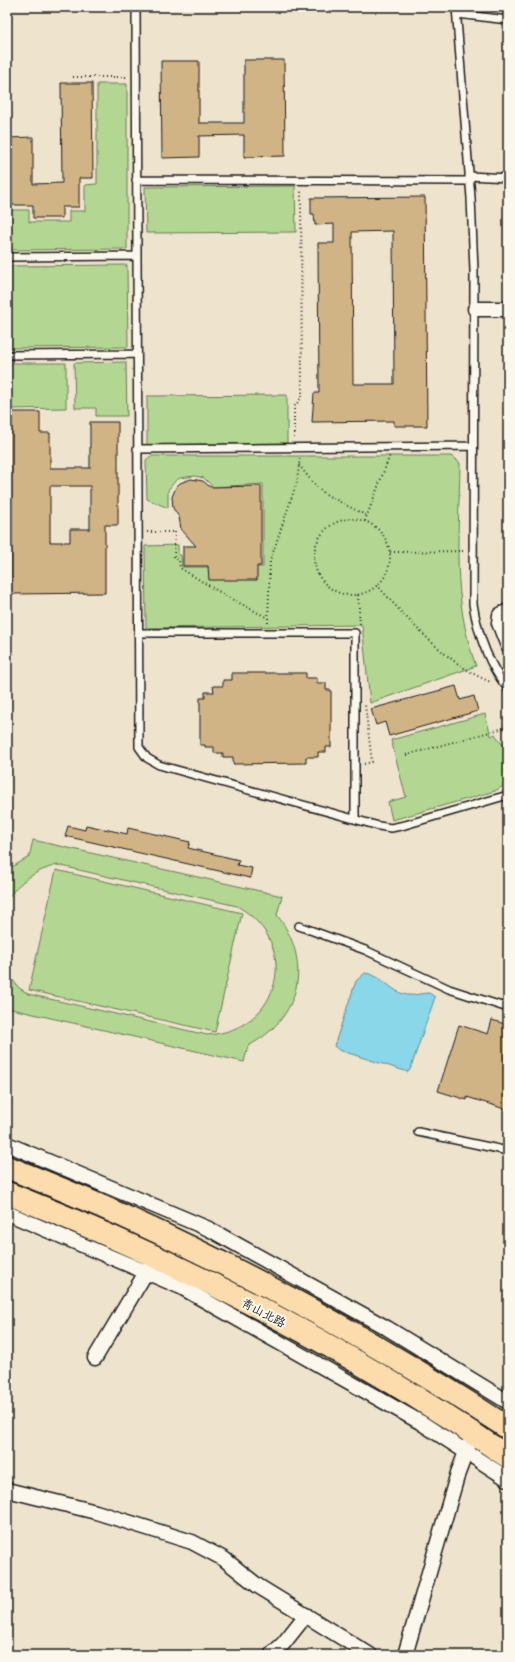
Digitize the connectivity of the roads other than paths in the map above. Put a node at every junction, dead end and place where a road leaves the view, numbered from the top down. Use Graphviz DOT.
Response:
graph roads {
  1 [pos="136,7"];
  2 [pos="456,10"];
  3 [pos="508,20"];
  4 [pos="469,178"];
  5 [pos="508,178"];
  6 [pos="136,180"];
  7 [pos="137,256"];
  8 [pos="7,257"];
  9 [pos="475,309"];
  10 [pos="508,309"];
  11 [pos="137,354"];
  12 [pos="7,355"];
  13 [pos="474,446"];
  14 [pos="138,449"];
  15 [pos="508,611"];
  16 [pos="138,633"];
  17 [pos="508,646"];
  18 [pos="507,688"];
  19 [pos="508,795"];
  20 [pos="355,819"];
  21 [pos="299,926"];
  22 [pos="508,1008"];
  23 [pos="418,1132"];
  24 [pos="7,1144"];
  25 [pos="508,1150"];
  26 [pos="7,1167"];
  27 [pos="7,1193"];
  28 [pos="7,1213"];
  29 [pos="150,1264"];
  30 [pos="95,1358"];
  31 [pos="508,1402"];
  32 [pos="508,1428"];
  33 [pos="470,1443"];
  34 [pos="508,1457"];
  35 [pos="508,1479"];
  36 [pos="7,1490"];
  37 [pos="306,1615"];
  38 [pos="271,1655"];
  39 [pos="370,1655"];
  40 [pos="405,1655"];
  1 -- 6 [label="lane"];
  2 -- 3 [label="lane"];
  2 -- 4 [label="lane"];
  4 -- 5 [label="lane"];
  4 -- 6 [label="lane"];
  4 -- 9 [label="lane"];
  6 -- 7 [label="lane"];
  7 -- 8 [label="lane"];
  7 -- 11 [label="lane"];
  9 -- 10 [label="street"];
  9 -- 13 [label="lane"];
  11 -- 12 [label="lane"];
  11 -- 14 [label="lane"];
  13 -- 14 [label="lane"];
  13 -- 18 [label="lane"];
  14 -- 16 [label="lane"];
  15 -- 17 [label="street"];
  16 -- 20 [label="lane"];
  16 -- 20 [label="lane"];
  19 -- 20 [label="lane"];
  21 -- 22 [label="lane"];
  23 -- 25 [label="lane"];
  24 -- 31 [label="street"];
  26 -- 32 [label="main road, 青山北路"];
  27 -- 29 [label="main road, 青山北路"];
  28 -- 29 [label="street"];
  29 -- 30 [label="street"];
  29 -- 33 [label="main road, 青山北路"];
  33 -- 34 [label="main road, 青山北路"];
  33 -- 35 [label="street"];
  33 -- 40 [label="street"];
  36 -- 37 [label="street"];
  37 -- 38 [label="street"];
  37 -- 39 [label="street"];
}
